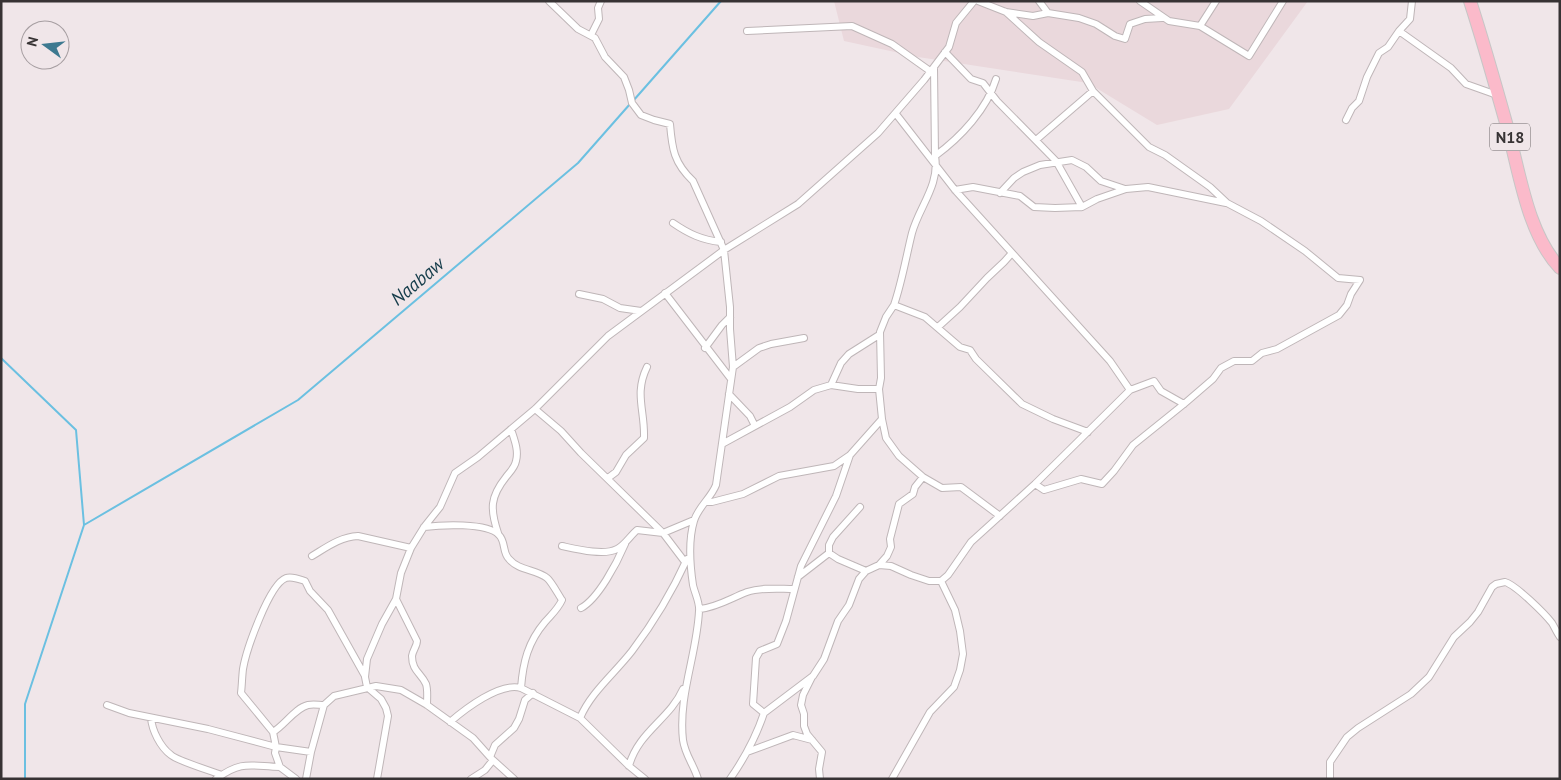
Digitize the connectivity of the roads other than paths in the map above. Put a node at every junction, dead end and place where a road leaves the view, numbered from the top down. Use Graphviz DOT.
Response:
graph roads {
  1 [pos="549,1"];
  2 [pos="601,1"];
  3 [pos="974,1"];
  4 [pos="978,1"];
  5 [pos="1039,1"];
  6 [pos="1140,1"];
  7 [pos="1216,1"];
  8 [pos="1283,1"];
  9 [pos="1412,1"];
  10 [pos="1470,1"];
  11 [pos="1006,12"];
  12 [pos="1048,13"];
  13 [pos="1162,18"];
  14 [pos="1200,26"];
  15 [pos="747,31"];
  16 [pos="1399,31"];
  17 [pos="591,35"];
  18 [pos="945,52"];
  19 [pos="932,69"];
  20 [pos="996,79"];
  21 [pos="1093,91"];
  22 [pos="992,94"];
  23 [pos="1498,95"];
  24 [pos="896,114"];
  25 [pos="1346,120"];
  26 [pos="1036,140"];
  27 [pos="935,156"];
  28 [pos="1057,162"];
  29 [pos="937,167"];
  30 [pos="1126,189"];
  31 [pos="955,190"];
  32 [pos="1000,193"];
  33 [pos="1227,203"];
  34 [pos="1082,207"];
  35 [pos="674,223"];
  36 [pos="721,242"];
  37 [pos="724,250"];
  38 [pos="1012,252"];
  39 [pos="1560,268"];
  40 [pos="665,293"];
  41 [pos="579,294"];
  42 [pos="894,305"];
  43 [pos="641,311"];
  44 [pos="730,318"];
  45 [pos="938,327"];
  46 [pos="879,335"];
  47 [pos="804,338"];
  48 [pos="705,348"];
  49 [pos="648,367"];
  50 [pos="733,368"];
  51 [pos="731,379"];
  52 [pos="831,385"];
  53 [pos="879,389"];
  54 [pos="1130,390"];
  55 [pos="729,394"];
  56 [pos="1184,404"];
  57 [pos="535,409"];
  58 [pos="882,420"];
  59 [pos="755,426"];
  60 [pos="511,430"];
  61 [pos="1088,432"];
  62 [pos="722,444"];
  63 [pos="850,455"];
  64 [pos="923,477"];
  65 [pos="608,478"];
  66 [pos="1035,484"];
  67 [pos="706,502"];
  68 [pos="860,507"];
  69 [pos="1000,516"];
  70 [pos="694,520"];
  71 [pos="424,527"];
  72 [pos="498,533"];
  73 [pos="663,533"];
  74 [pos="627,539"];
  75 [pos="562,546"];
  76 [pos="411,548"];
  77 [pos="690,550"];
  78 [pos="829,552"];
  79 [pos="312,556"];
  80 [pos="685,562"];
  81 [pos="879,565"];
  82 [pos="866,571"];
  83 [pos="798,577"];
  84 [pos="941,581"];
  85 [pos="794,590"];
  86 [pos="396,599"];
  87 [pos="581,608"];
  88 [pos="700,609"];
  89 [pos="1560,637"];
  90 [pos="813,676"];
  91 [pos="365,677"];
  92 [pos="688,678"];
  93 [pos="367,688"];
  94 [pos="521,688"];
  95 [pos="533,693"];
  96 [pos="107,705"];
  97 [pos="324,705"];
  98 [pos="427,705"];
  99 [pos="764,713"];
  100 [pos="151,718"];
  101 [pos="580,718"];
  102 [pos="450,722"];
  103 [pos="273,732"];
  104 [pos="812,740"];
  105 [pos="276,747"];
  106 [pos="311,752"];
  107 [pos="747,752"];
  108 [pos="492,758"];
  109 [pos="629,766"];
  110 [pos="280,767"];
  111 [pos="505,770"];
  112 [pos="219,777"];
  113 [pos="296,779"];
  114 [pos="306,779"];
  115 [pos="376,779"];
  116 [pos="471,779"];
  117 [pos="506,779"];
  118 [pos="514,779"];
  119 [pos="645,779"];
  120 [pos="698,779"];
  121 [pos="730,779"];
  122 [pos="820,779"];
  123 [pos="892,779"];
  124 [pos="1330,779"];
  1 -- 17 [label="street"];
  2 -- 17 [label="street"];
  3 -- 18 [label="street"];
  4 -- 11 [label="street"];
  5 -- 12 [label="street"];
  6 -- 13 [label="street"];
  7 -- 14 [label="street"];
  8 -- 14 [label="street"];
  9 -- 16 [label="street"];
  10 -- 23 [label="highway, N18"];
  11 -- 12 [label="street"];
  11 -- 21 [label="street"];
  12 -- 13 [label="street"];
  13 -- 14 [label="street"];
  15 -- 19 [label="street"];
  16 -- 23 [label="street"];
  16 -- 25 [label="street"];
  17 -- 36 [label="street"];
  18 -- 19 [label="street"];
  18 -- 22 [label="street"];
  19 -- 24 [label="street"];
  19 -- 27 [label="street"];
  20 -- 22 [label="street"];
  21 -- 26 [label="street"];
  21 -- 33 [label="street"];
  22 -- 26 [label="street"];
  22 -- 27 [label="street"];
  23 -- 39 [label="highway, N18"];
  24 -- 29 [label="street"];
  24 -- 37 [label="street"];
  26 -- 28 [label="street"];
  27 -- 29 [label="street"];
  28 -- 30 [label="street"];
  28 -- 32 [label="street"];
  28 -- 34 [label="street"];
  29 -- 31 [label="street"];
  29 -- 42 [label="street"];
  30 -- 33 [label="street"];
  30 -- 34 [label="street"];
  31 -- 32 [label="street"];
  31 -- 38 [label="street"];
  32 -- 34 [label="street"];
  33 -- 56 [label="street"];
  35 -- 36 [label="street"];
  36 -- 37 [label="street"];
  37 -- 40 [label="street"];
  37 -- 44 [label="street"];
  38 -- 45 [label="street"];
  38 -- 54 [label="street"];
  40 -- 43 [label="street"];
  40 -- 48 [label="street"];
  41 -- 43 [label="street"];
  42 -- 45 [label="street"];
  42 -- 46 [label="street"];
  43 -- 57 [label="street"];
  44 -- 48 [label="street"];
  44 -- 50 [label="street"];
  45 -- 61 [label="street"];
  46 -- 52 [label="street"];
  46 -- 53 [label="street"];
  47 -- 50 [label="street"];
  48 -- 51 [label="street"];
  49 -- 65 [label="street"];
  50 -- 51 [label="street"];
  51 -- 55 [label="street"];
  52 -- 53 [label="street"];
  52 -- 59 [label="street"];
  53 -- 58 [label="street"];
  54 -- 56 [label="street"];
  54 -- 61 [label="street"];
  55 -- 59 [label="street"];
  55 -- 62 [label="street"];
  56 -- 66 [label="street"];
  57 -- 60 [label="street"];
  57 -- 65 [label="street"];
  58 -- 63 [label="street"];
  58 -- 64 [label="street"];
  59 -- 62 [label="street"];
  60 -- 71 [label="street"];
  60 -- 72 [label="street"];
  61 -- 66 [label="street"];
  62 -- 67 [label="street"];
  63 -- 67 [label="street"];
  63 -- 83 [label="street"];
  64 -- 69 [label="street"];
  64 -- 81 [label="street"];
  65 -- 73 [label="street"];
  66 -- 69 [label="street"];
  67 -- 70 [label="street"];
  68 -- 78 [label="street"];
  69 -- 84 [label="street"];
  70 -- 73 [label="street"];
  70 -- 77 [label="street"];
  71 -- 72 [label="street"];
  71 -- 76 [label="street"];
  72 -- 94 [label="street"];
  73 -- 74 [label="street"];
  73 -- 80 [label="street"];
  74 -- 75 [label="street"];
  74 -- 87 [label="street"];
  76 -- 79 [label="street"];
  76 -- 86 [label="street"];
  77 -- 80 [label="street"];
  77 -- 88 [label="street"];
  78 -- 82 [label="street"];
  78 -- 83 [label="street"];
  80 -- 101 [label="street"];
  81 -- 82 [label="street"];
  81 -- 84 [label="street"];
  82 -- 90 [label="street"];
  83 -- 85 [label="street"];
  84 -- 123 [label="street"];
  85 -- 88 [label="street"];
  85 -- 99 [label="street"];
  86 -- 91 [label="street"];
  86 -- 98 [label="street"];
  88 -- 92 [label="street"];
  89 -- 124 [label="street"];
  90 -- 99 [label="street"];
  90 -- 104 [label="street"];
  91 -- 93 [label="street"];
  91 -- 103 [label="street"];
  92 -- 109 [label="street"];
  92 -- 120 [label="street"];
  93 -- 97 [label="street"];
  93 -- 98 [label="street"];
  93 -- 115 [label="street"];
  94 -- 95 [label="street"];
  94 -- 102 [label="street"];
  95 -- 101 [label="street"];
  95 -- 108 [label="street"];
  96 -- 100 [label="street"];
  97 -- 103 [label="street"];
  97 -- 106 [label="street"];
  98 -- 102 [label="street"];
  99 -- 107 [label="street"];
  100 -- 105 [label="street"];
  100 -- 112 [label="street"];
  101 -- 109 [label="street"];
  102 -- 108 [label="street"];
  103 -- 105 [label="street"];
  104 -- 107 [label="street"];
  104 -- 122 [label="street"];
  105 -- 106 [label="street"];
  105 -- 110 [label="street"];
  106 -- 114 [label="street"];
  107 -- 121 [label="street"];
  108 -- 111 [label="street"];
  108 -- 116 [label="street"];
  109 -- 119 [label="street"];
  110 -- 112 [label="street"];
  110 -- 113 [label="street"];
  111 -- 117 [label="street"];
  111 -- 118 [label="street"];
}
